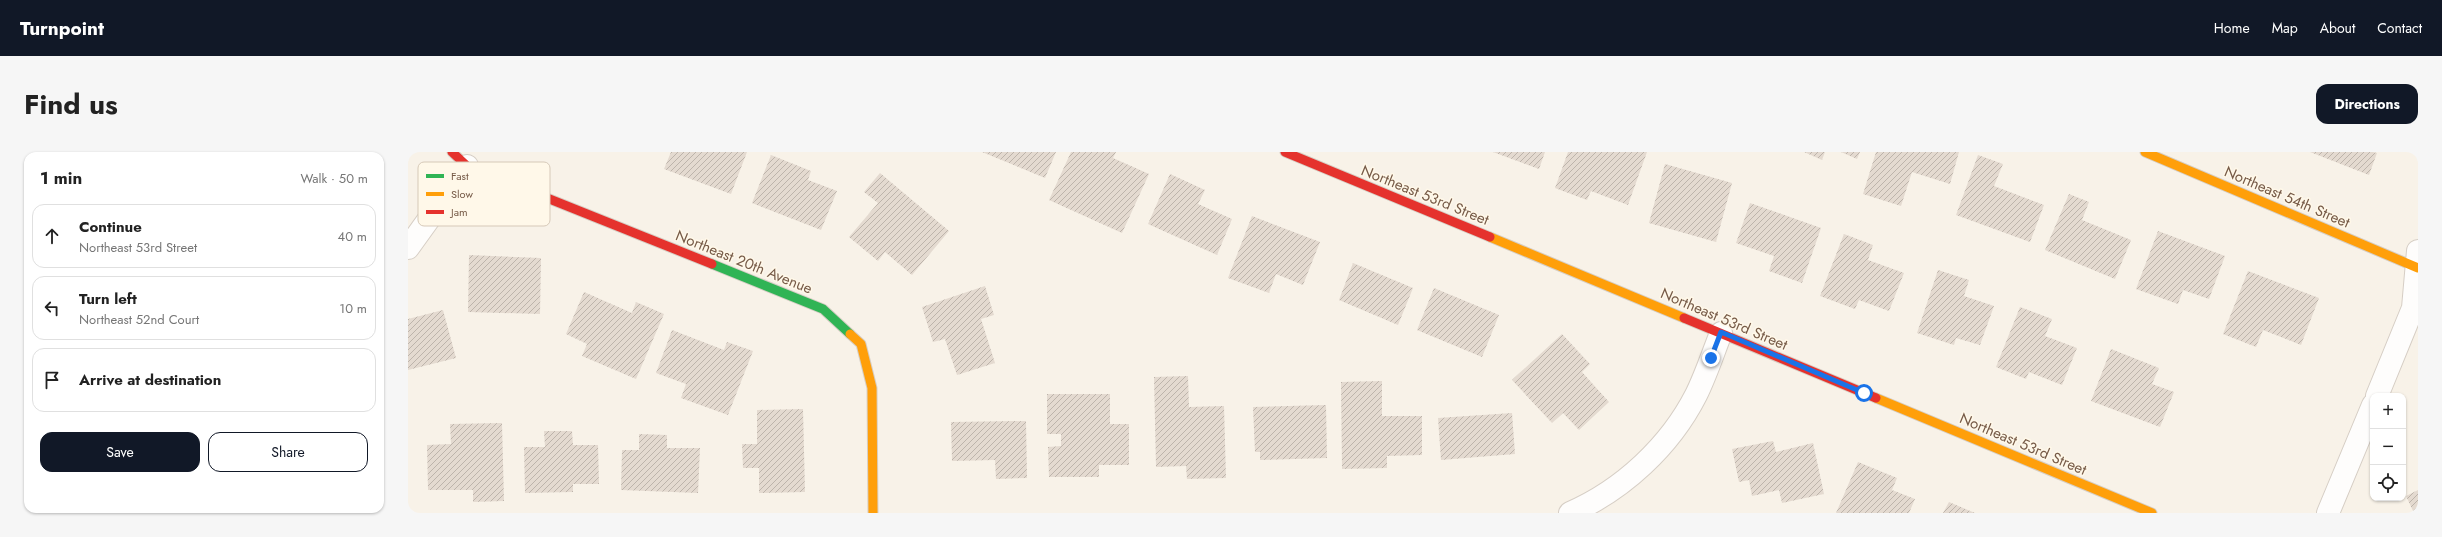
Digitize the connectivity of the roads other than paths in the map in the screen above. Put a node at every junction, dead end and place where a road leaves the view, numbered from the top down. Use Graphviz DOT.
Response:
graph roads {
  1 [pos="1285,152"];
  2 [pos="2145,152"];
  3 [pos="550,196"];
  4 [pos="421,226"];
  5 [pos="408,248"];
  6 [pos="2417,262"];
  7 [pos="1721,332"];
  8 [pos="2378,393"];
  9 [pos="2370,413"];
  10 [pos="873,513"];
  11 [pos="1570,513"];
  12 [pos="2152,513"];
  13 [pos="2328,513"];
  1 -- 7 [label="street, Northeast 53rd Street"];
  2 -- 6 [label="street, Northeast 54th Street"];
  3 -- 10 [label="street, Northeast 20th Avenue"];
  4 -- 5 [label="street"];
  6 -- 8 [label="street"];
  7 -- 11 [label="street"];
  7 -- 12 [label="street, Northeast 53rd Street"];
  9 -- 13 [label="street"];
}
